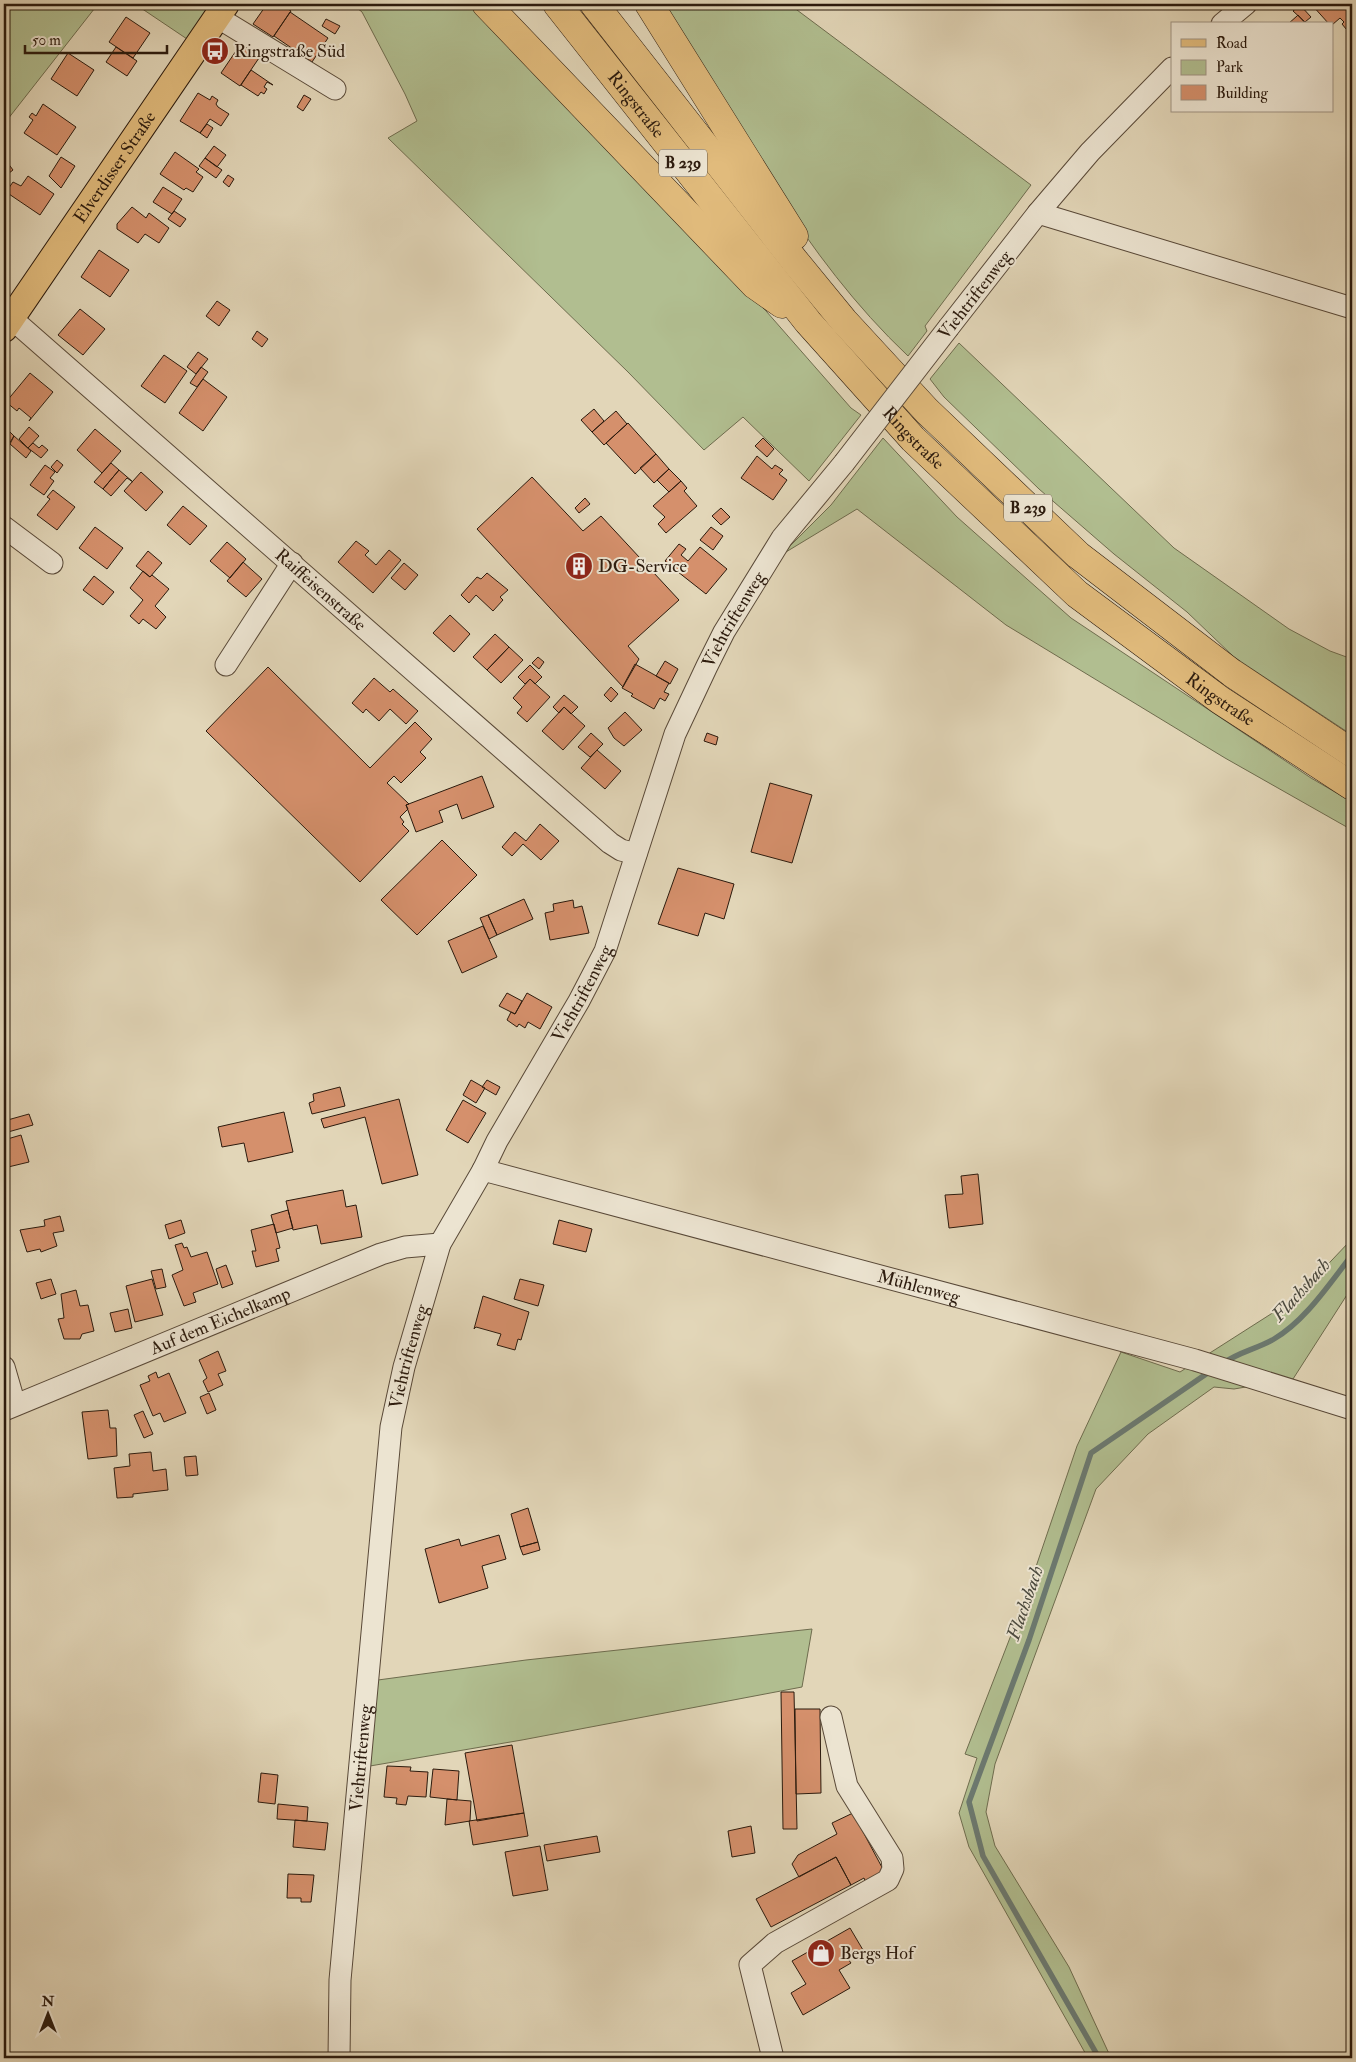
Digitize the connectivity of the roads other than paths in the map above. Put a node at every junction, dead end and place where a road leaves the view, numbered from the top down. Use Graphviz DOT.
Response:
graph roads {
  1 [pos="486,4"];
  2 [pos="557,4"];
  3 [pos="594,4"];
  4 [pos="649,4"];
  5 [pos="1246,4"];
  6 [pos="221,10"];
  7 [pos="1224,22"];
  8 [pos="1171,69"];
  9 [pos="335,89"];
  10 [pos="1038,213"];
  11 [pos="1352,308"];
  12 [pos="844,321"];
  13 [pos="808,322"];
  14 [pos="7,324"];
  15 [pos="4,527"];
  16 [pos="52,563"];
  17 [pos="292,563"];
  18 [pos="226,666"];
  19 [pos="1352,752"];
  20 [pos="1352,786"];
  21 [pos="636,854"];
  22 [pos="483,1170"];
  23 [pos="440,1244"];
  24 [pos="4,1367"];
  25 [pos="9,1407"];
  26 [pos="1352,1409"];
  27 [pos="831,1717"];
  28 [pos="339,2058"];
  29 [pos="773,2058"];
  1 -- 13 [label="highway"];
  2 -- 13 [label="highway, Ringstraße / B 239"];
  3 -- 12 [label="highway, Ringstraße / B 239"];
  4 -- 12 [label="highway"];
  5 -- 7 [label="street"];
  6 -- 9 [label="street"];
  6 -- 14 [label="main road, Elverdisser Straße"];
  8 -- 10 [label="street, Viehtriftenweg"];
  10 -- 11 [label="street"];
  10 -- 21 [label="street, Viehtriftenweg, bridge"];
  12 -- 19 [label="highway, Ringstraße / B 239"];
  13 -- 20 [label="highway, Ringstraße / B 239"];
  14 -- 17 [label="street, Raiffeisenstraße"];
  15 -- 16 [label="street"];
  17 -- 18 [label="street"];
  17 -- 21 [label="street, Raiffeisenstraße"];
  21 -- 22 [label="street, Viehtriftenweg"];
  22 -- 23 [label="street, Viehtriftenweg"];
  22 -- 26 [label="street, Mühlenweg"];
  23 -- 25 [label="street, Auf dem Eichelkamp"];
  23 -- 28 [label="street, Viehtriftenweg"];
  24 -- 25 [label="street"];
  27 -- 29 [label="street"];
}
